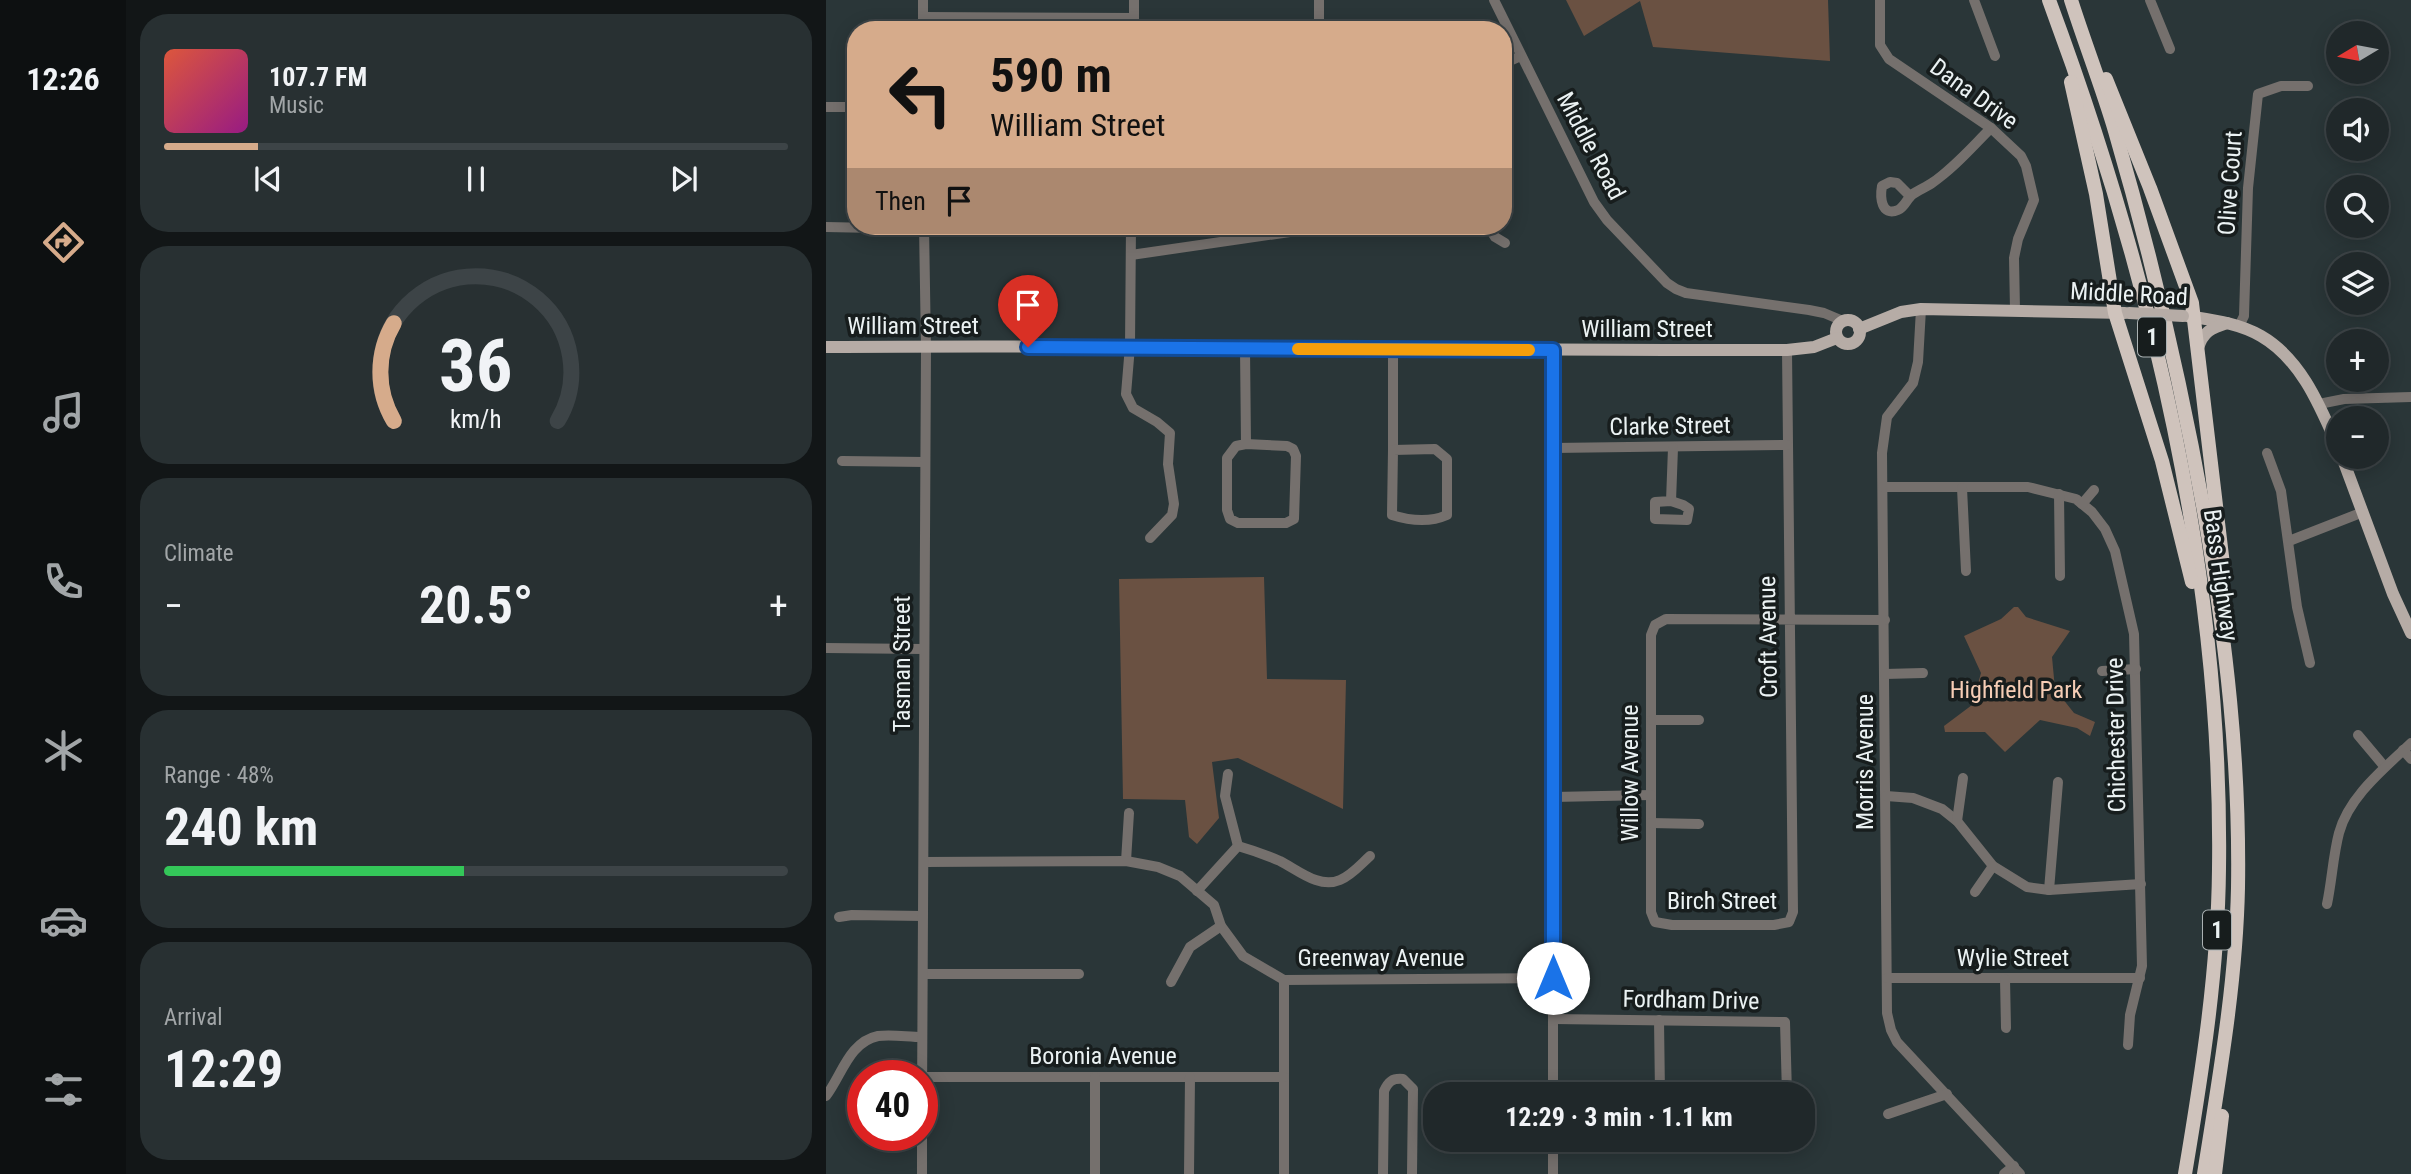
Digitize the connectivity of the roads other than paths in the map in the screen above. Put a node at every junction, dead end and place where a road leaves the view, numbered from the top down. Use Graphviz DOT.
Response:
graph roads {
  1 [pos="923,0"];
  2 [pos="1134,0"];
  3 [pos="1318,0"];
  4 [pos="1494,0"];
  5 [pos="1880,0"];
  6 [pos="1974,0"];
  7 [pos="2049,0"];
  8 [pos="2071,0"];
  9 [pos="2150,0"];
  10 [pos="923,17"];
  11 [pos="1134,18"];
  12 [pos="923,21"];
  13 [pos="1134,21"];
  14 [pos="1319,21"];
  15 [pos="1504,21"];
  16 [pos="1512,37"];
  17 [pos="2170,49"];
  18 [pos="1521,56"];
  19 [pos="1995,56"];
  20 [pos="1512,60"];
  21 [pos="2308,86"];
  22 [pos="826,107"];
  23 [pos="847,107"];
  24 [pos="1991,128"];
  25 [pos="1910,196"];
  26 [pos="826,227"];
  27 [pos="847,227"];
  28 [pos="924,235"];
  29 [pos="1131,235"];
  30 [pos="1230,235"];
  31 [pos="1266,235"];
  32 [pos="1495,235"];
  33 [pos="1230,240"];
  34 [pos="1505,243"];
  35 [pos="1131,255"];
  36 [pos="2112,290"];
  37 [pos="1921,309"];
  38 [pos="2015,310"];
  39 [pos="2094,313"];
  40 [pos="2122,313"];
  41 [pos="2189,316"];
  42 [pos="1843,321"];
  43 [pos="2233,325"];
  44 [pos="1859,328"];
  45 [pos="1837,338"];
  46 [pos="1130,346"];
  47 [pos="826,347"];
  48 [pos="926,348"];
  49 [pos="1245,349"];
  50 [pos="1393,349"];
  51 [pos="1787,349"];
  52 [pos="1553,350"];
  53 [pos="2197,351"];
  54 [pos="2411,397"];
  55 [pos="2319,404"];
  56 [pos="2326,420"];
  57 [pos="1247,444"];
  58 [pos="1787,445"];
  59 [pos="1553,448"];
  60 [pos="1673,448"];
  61 [pos="1393,450"];
  62 [pos="2267,453"];
  63 [pos="842,461"];
  64 [pos="925,462"];
  65 [pos="2347,469"];
  66 [pos="1883,487"];
  67 [pos="1962,488"];
  68 [pos="2094,490"];
  69 [pos="2059,494"];
  70 [pos="1671,501"];
  71 [pos="2082,504"];
  72 [pos="2363,512"];
  73 [pos="1150,538"];
  74 [pos="2289,541"];
  75 [pos="1966,572"];
  76 [pos="2060,576"];
  77 [pos="1885,620"];
  78 [pos="1789,621"];
  79 [pos="2411,633"];
  80 [pos="826,649"];
  81 [pos="923,649"];
  82 [pos="2310,663"];
  83 [pos="2136,669"];
  84 [pos="2102,671"];
  85 [pos="1923,673"];
  86 [pos="1885,674"];
  87 [pos="2213,684"];
  88 [pos="1652,720"];
  89 [pos="1699,720"];
  90 [pos="2358,735"];
  91 [pos="2407,747"];
  92 [pos="2236,756"];
  93 [pos="2411,759"];
  94 [pos="2384,766"];
  95 [pos="1228,774"];
  96 [pos="1963,778"];
  97 [pos="2058,782"];
  98 [pos="1651,795"];
  99 [pos="1886,796"];
  100 [pos="1553,797"];
  101 [pos="1129,813"];
  102 [pos="1957,821"];
  103 [pos="1651,823"];
  104 [pos="1699,824"];
  105 [pos="1238,846"];
  106 [pos="1370,856"];
  107 [pos="1126,861"];
  108 [pos="923,862"];
  109 [pos="1993,866"];
  110 [pos="2141,884"];
  111 [pos="2049,890"];
  112 [pos="1197,891"];
  113 [pos="1975,892"];
  114 [pos="2327,904"];
  115 [pos="923,916"];
  116 [pos="839,917"];
  117 [pos="1655,922"];
  118 [pos="1789,922"];
  119 [pos="1221,926"];
  120 [pos="923,974"];
  121 [pos="1079,974"];
  122 [pos="1553,978"];
  123 [pos="1887,978"];
  124 [pos="2140,978"];
  125 [pos="1284,979"];
  126 [pos="2005,979"];
  127 [pos="1171,982"];
  128 [pos="1553,1019"];
  129 [pos="1658,1020"];
  130 [pos="2006,1028"];
  131 [pos="922,1037"];
  132 [pos="2128,1045"];
  133 [pos="2224,1045"];
  134 [pos="922,1060"];
  135 [pos="938,1077"];
  136 [pos="1095,1077"];
  137 [pos="1190,1077"];
  138 [pos="1284,1077"];
  139 [pos="1553,1082"];
  140 [pos="1660,1082"];
  141 [pos="1787,1082"];
  142 [pos="1947,1094"];
  143 [pos="826,1096"];
  144 [pos="1888,1114"];
  145 [pos="922,1151"];
  146 [pos="1553,1152"];
  147 [pos="2017,1170"];
  148 [pos="922,1174"];
  149 [pos="1095,1174"];
  150 [pos="1189,1174"];
  151 [pos="1284,1174"];
  152 [pos="1384,1174"];
  153 [pos="1412,1174"];
  154 [pos="1553,1174"];
  155 [pos="2004,1174"];
  156 [pos="2185,1174"];
  157 [pos="2204,1174"];
  158 [pos="2215,1174"];
  1 -- 10 [label="street"];
  2 -- 11 [label="street"];
  3 -- 14 [label="street"];
  4 -- 15 [label="street, Middle Road"];
  5 -- 24 [label="street, Dana Drive"];
  6 -- 19 [label="street, Dana Drive"];
  7 -- 36 [label="highway"];
  7 -- 87 [label="highway, Bass Highway / 1"];
  8 -- 41 [label="highway"];
  8 -- 92 [label="highway, Bass Highway / 1"];
  9 -- 17 [label="street"];
  10 -- 11 [label="street"];
  10 -- 12 [label="street"];
  11 -- 13 [label="street"];
  16 -- 18 [label="street, Middle Road"];
  18 -- 20 [label="street"];
  18 -- 42 [label="street, Middle Road"];
  21 -- 43 [label="street, Olive Court"];
  22 -- 23 [label="street"];
  24 -- 25 [label="street"];
  24 -- 38 [label="street, Dana Drive"];
  26 -- 27 [label="street"];
  28 -- 48 [label="street, Tasman Street"];
  29 -- 35 [label="street"];
  30 -- 33 [label="street"];
  31 -- 33 [label="street"];
  32 -- 34 [label="street"];
  33 -- 35 [label="street"];
  35 -- 46 [label="street"];
  36 -- 39 [label="main road"];
  36 -- 40 [label="highway"];
  37 -- 38 [label="main road, Middle Road"];
  37 -- 44 [label="main road, Middle Road"];
  37 -- 66 [label="street, Morris Avenue"];
  38 -- 39 [label="main road, Middle Road"];
  39 -- 40 [label="main road, Middle Road"];
  40 -- 41 [label="main road, Middle Road, bridge"];
  40 -- 87 [label="highway"];
  41 -- 43 [label="main road, Middle Road"];
  41 -- 53 [label="highway"];
  42 -- 44 [label="main road"];
  42 -- 45 [label="main road"];
  43 -- 53 [label="main road"];
  43 -- 55 [label="main road, Middle Road"];
  44 -- 45 [label="main road"];
  45 -- 51 [label="main road, William Street"];
  46 -- 48 [label="main road, William Street"];
  46 -- 49 [label="main road, William Street"];
  46 -- 73 [label="street"];
  47 -- 48 [label="main road, William Street"];
  48 -- 64 [label="street, Tasman Street"];
  49 -- 50 [label="main road, William Street"];
  49 -- 57 [label="street"];
  50 -- 52 [label="main road, William Street"];
  50 -- 61 [label="street"];
  51 -- 52 [label="main road, William Street"];
  51 -- 58 [label="street, Croft Avenue"];
  52 -- 59 [label="street"];
  53 -- 92 [label="highway"];
  54 -- 55 [label="street"];
  55 -- 56 [label="main road, Middle Road"];
  57 -- 57 [label="street"];
  58 -- 60 [label="street, Clarke Street"];
  58 -- 78 [label="street, Croft Avenue"];
  59 -- 60 [label="street, Clarke Street"];
  59 -- 100 [label="street"];
  60 -- 70 [label="street"];
  61 -- 61 [label="street"];
  62 -- 74 [label="street"];
  63 -- 64 [label="street"];
  64 -- 81 [label="street, Tasman Street"];
  65 -- 72 [label="main road"];
  66 -- 67 [label="street, Chichester Drive"];
  66 -- 77 [label="street, Morris Avenue"];
  67 -- 69 [label="street, Chichester Drive"];
  67 -- 75 [label="street"];
  68 -- 71 [label="street"];
  69 -- 71 [label="street, Chichester Drive"];
  69 -- 76 [label="street"];
  71 -- 83 [label="street, Chichester Drive"];
  72 -- 74 [label="street"];
  72 -- 79 [label="main road"];
  74 -- 82 [label="street"];
  77 -- 78 [label="street"];
  77 -- 86 [label="street, Morris Avenue"];
  78 -- 88 [label="street, Willow Avenue"];
  78 -- 118 [label="street, Croft Avenue"];
  80 -- 81 [label="street"];
  81 -- 108 [label="street, Tasman Street"];
  83 -- 84 [label="street"];
  83 -- 110 [label="street, Chichester Drive"];
  85 -- 86 [label="street"];
  86 -- 99 [label="street, Morris Avenue"];
  87 -- 156 [label="highway, Bass Highway / 1"];
  88 -- 89 [label="street"];
  88 -- 98 [label="street, Willow Avenue"];
  90 -- 94 [label="street"];
  91 -- 93 [label="street"];
  91 -- 94 [label="street"];
  92 -- 133 [label="highway, Bass Highway / 1"];
  94 -- 114 [label="street"];
  95 -- 105 [label="street"];
  96 -- 102 [label="street"];
  97 -- 111 [label="street"];
  98 -- 100 [label="street"];
  98 -- 103 [label="street, Willow Avenue"];
  99 -- 102 [label="street"];
  99 -- 123 [label="street, Morris Avenue"];
  100 -- 122 [label="street"];
  101 -- 107 [label="street"];
  102 -- 109 [label="street"];
  103 -- 104 [label="street"];
  103 -- 117 [label="street, Willow Avenue"];
  105 -- 106 [label="street"];
  105 -- 112 [label="street"];
  107 -- 108 [label="street, Greenway Avenue"];
  107 -- 112 [label="street, Greenway Avenue"];
  108 -- 115 [label="street, Tasman Street"];
  109 -- 111 [label="street"];
  109 -- 113 [label="street"];
  110 -- 111 [label="street"];
  110 -- 124 [label="street, Chichester Drive"];
  112 -- 119 [label="street, Greenway Avenue"];
  115 -- 116 [label="street"];
  115 -- 120 [label="street, Tasman Street"];
  117 -- 118 [label="street, Birch Street"];
  119 -- 125 [label="street, Greenway Avenue"];
  119 -- 127 [label="street"];
  120 -- 121 [label="street"];
  120 -- 131 [label="street, Tasman Street"];
  122 -- 125 [label="street, Greenway Avenue"];
  122 -- 128 [label="street"];
  123 -- 126 [label="street, Wylie Street"];
  123 -- 142 [label="street, Morris Avenue"];
  124 -- 126 [label="street, Wylie Street"];
  124 -- 132 [label="street, Chichester Drive"];
  125 -- 138 [label="street"];
  126 -- 130 [label="street"];
  128 -- 129 [label="street, Fordham Drive"];
  128 -- 139 [label="street"];
  129 -- 140 [label="street"];
  129 -- 141 [label="street, Fordham Drive"];
  131 -- 134 [label="street, Tasman Street"];
  131 -- 143 [label="street"];
  133 -- 157 [label="highway, Bass Highway / 1"];
  133 -- 158 [label="highway"];
  135 -- 136 [label="street, Boronia Avenue"];
  136 -- 137 [label="street, Boronia Avenue"];
  136 -- 149 [label="street"];
  137 -- 138 [label="street, Boronia Avenue"];
  137 -- 150 [label="street"];
  138 -- 151 [label="street"];
  142 -- 144 [label="street"];
  142 -- 147 [label="street, Morris Avenue"];
  145 -- 148 [label="street"];
  146 -- 154 [label="street"];
  147 -- 155 [label="street"];
  152 -- 153 [label="street"];
}
